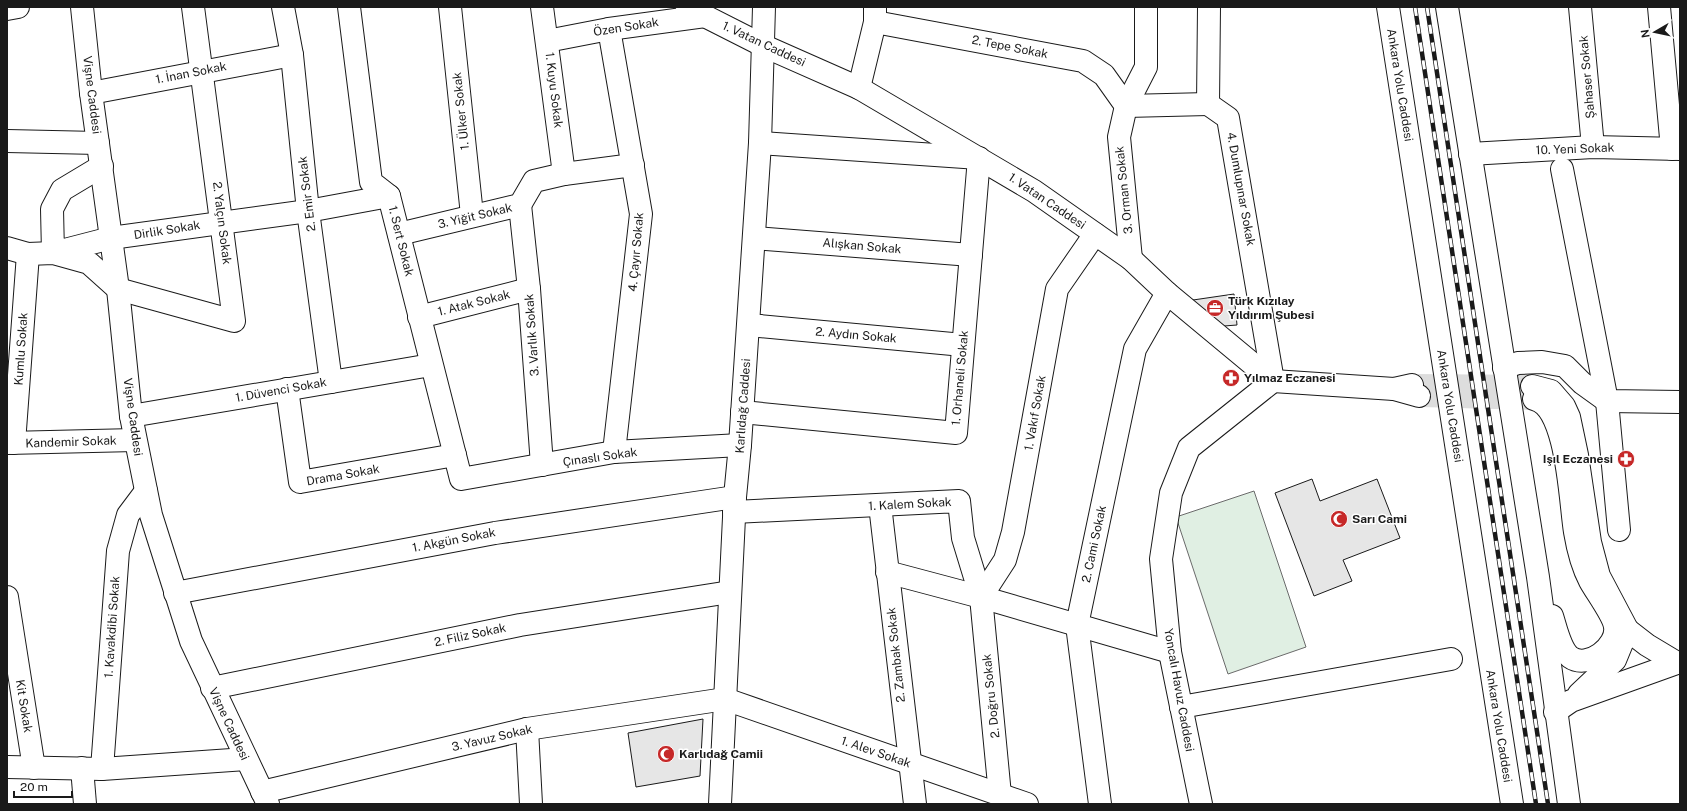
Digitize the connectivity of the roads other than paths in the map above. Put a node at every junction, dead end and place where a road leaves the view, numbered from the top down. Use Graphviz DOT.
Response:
graph roads {
  1 [pos="18,7"];
  2 [pos="82,7"];
  3 [pos="192,7"];
  4 [pos="283,7"];
  5 [pos="349,7"];
  6 [pos="450,7"];
  7 [pos="542,7"];
  8 [pos="764,7"];
  9 [pos="1146,7"];
  10 [pos="1208,7"];
  11 [pos="1388,7"];
  12 [pos="1447,7"];
  13 [pos="1580,7"];
  14 [pos="1659,7"];
  15 [pos="7,9"];
  16 [pos="696,12"];
  17 [pos="875,14"];
  18 [pos="609,29"];
  19 [pos="547,40"];
  20 [pos="764,46"];
  21 [pos="292,55"];
  22 [pos="202,70"];
  23 [pos="859,88"];
  24 [pos="91,93"];
  25 [pos="1208,104"];
  26 [pos="1126,106"];
  27 [pos="7,142"];
  28 [pos="760,143"];
  29 [pos="98,144"];
  30 [pos="1593,147"];
  31 [pos="1676,149"];
  32 [pos="1470,154"];
  33 [pos="979,158"];
  34 [pos="633,165"];
  35 [pos="102,166"];
  36 [pos="1562,169"];
  37 [pos="564,174"];
  38 [pos="389,196"];
  39 [pos="520,205"];
  40 [pos="308,211"];
  41 [pos="472,216"];
  42 [pos="222,222"];
  43 [pos="399,234"];
  44 [pos="1095,234"];
  45 [pos="111,238"];
  46 [pos="754,238"];
  47 [pos="7,248"];
  48 [pos="28,254"];
  49 [pos="53,254"];
  50 [pos="971,255"];
  51 [pos="1131,259"];
  52 [pos="118,289"];
  53 [pos="529,289"];
  54 [pos="1166,293"];
  55 [pos="419,317"];
  56 [pos="748,325"];
  57 [pos="963,345"];
  58 [pos="431,365"];
  59 [pos="1504,368"];
  60 [pos="1273,381"];
  61 [pos="331,382"];
  62 [pos="287,389"];
  63 [pos="1418,390"];
  64 [pos="1533,393"];
  65 [pos="1607,401"];
  66 [pos="1680,402"];
  67 [pos="742,412"];
  68 [pos="131,416"];
  69 [pos="135,440"];
  70 [pos="11,443"];
  71 [pos="740,445"];
  72 [pos="614,452"];
  73 [pos="455,455"];
  74 [pos="542,465"];
  75 [pos="461,479"];
  76 [pos="146,491"];
  77 [pos="734,504"];
  78 [pos="880,505"];
  79 [pos="1619,530"];
  80 [pos="887,572"];
  81 [pos="1538,577"];
  82 [pos="730,592"];
  83 [pos="175,593"];
  84 [pos="7,597"];
  85 [pos="981,597"];
  86 [pos="1619,623"];
  87 [pos="1077,625"];
  88 [pos="1170,652"];
  89 [pos="1450,659"];
  90 [pos="1679,663"];
  91 [pos="212,688"];
  92 [pos="725,699"];
  93 [pos="1182,707"];
  94 [pos="1563,707"];
  95 [pos="527,729"];
  96 [pos="246,759"];
  97 [pos="909,763"];
  98 [pos="7,767"];
  99 [pos="34,768"];
  100 [pos="92,768"];
  101 [pos="1000,795"];
  102 [pos="265,798"];
  103 [pos="85,804"];
  104 [pos="531,804"];
  105 [pos="720,804"];
  106 [pos="915,804"];
  107 [pos="1027,804"];
  108 [pos="1100,804"];
  109 [pos="1201,804"];
  110 [pos="1512,804"];
  111 [pos="1569,804"];
  1 -- 15 [label="main road"];
  2 -- 24 [label="main road, Vişne Caddesi"];
  3 -- 22 [label="main road, 2. Yalçın Sokak"];
  4 -- 21 [label="main road, 2. Emir Sokak"];
  5 -- 38 [label="main road, 1. Sert Sokak"];
  6 -- 41 [label="main road, 1. Ülker Sokak"];
  7 -- 19 [label="main road, 1. Kuyu Sokak"];
  8 -- 20 [label="main road, Karlıdağ Caddesi"];
  9 -- 26 [label="main road, 3. Orman Sokak"];
  10 -- 25 [label="main road"];
  11 -- 110 [label="main road, Ankara Yolu Caddesi"];
  12 -- 32 [label="main road"];
  13 -- 30 [label="main road, Şahaser Sokak"];
  14 -- 31 [label="main road"];
  16 -- 18 [label="main road, Özen Sokak"];
  16 -- 20 [label="main road, 1. Vatan Caddesi"];
  17 -- 23 [label="main road"];
  17 -- 26 [label="main road, 2. Tepe Sokak"];
  18 -- 19 [label="main road, Özen Sokak"];
  18 -- 34 [label="main road, 4. Çayır Sokak"];
  19 -- 37 [label="main road, 1. Kuyu Sokak"];
  20 -- 23 [label="main road, 1. Vatan Caddesi"];
  20 -- 28 [label="main road, Karlıdağ Caddesi"];
  21 -- 22 [label="main road, 1. İnan Sokak"];
  21 -- 40 [label="main road, 2. Emir Sokak"];
  22 -- 24 [label="main road, 1. İnan Sokak"];
  22 -- 42 [label="main road, 2. Yalçın Sokak"];
  23 -- 33 [label="main road, 1. Vatan Caddesi"];
  24 -- 29 [label="main road, Vişne Caddesi"];
  25 -- 26 [label="main road"];
  25 -- 60 [label="main road, 4. Dumlupınar Sokak"];
  26 -- 51 [label="main road, 3. Orman Sokak"];
  27 -- 29 [label="main road"];
  28 -- 33 [label="main road"];
  28 -- 46 [label="main road, Karlıdağ Caddesi"];
  29 -- 35 [label="main road, Vişne Caddesi"];
  30 -- 31 [label="main road, 10. Yeni Sokak"];
  30 -- 32 [label="main road, 10. Yeni Sokak"];
  32 -- 59 [label="main road"];
  33 -- 44 [label="main road, 1. Vatan Caddesi"];
  33 -- 50 [label="main road, 1. Orhaneli Sokak"];
  34 -- 37 [label="main road, 3. Yiğit Sokak"];
  34 -- 72 [label="main road, 4. Çayır Sokak"];
  35 -- 45 [label="main road, Vişne Caddesi"];
  35 -- 49 [label="main road"];
  36 -- 65 [label="main road"];
  37 -- 39 [label="main road, 3. Yiğit Sokak"];
  38 -- 40 [label="main road, Dirlik Sokak"];
  38 -- 43 [label="main road, 1. Sert Sokak"];
  39 -- 41 [label="main road, 3. Yiğit Sokak"];
  39 -- 53 [label="main road, 3. Varlık Sokak"];
  40 -- 42 [label="main road, Dirlik Sokak"];
  40 -- 61 [label="main road, 2. Emir Sokak"];
  41 -- 43 [label="main road, 3. Yiğit Sokak"];
  42 -- 45 [label="main road, Dirlik Sokak"];
  42 -- 52 [label="main road, 2. Yalçın Sokak"];
  43 -- 55 [label="main road, 1. Sert Sokak"];
  44 -- 51 [label="main road, 1. Vatan Caddesi"];
  44 -- 85 [label="main road, 1. Vakıf Sokak"];
  45 -- 49 [label="main road, Dirlik Sokak"];
  45 -- 52 [label="main road, Vişne Caddesi"];
  46 -- 50 [label="main road, Alışkan Sokak"];
  46 -- 56 [label="main road, Karlıdağ Caddesi"];
  47 -- 48 [label="main road"];
  48 -- 49 [label="main road"];
  48 -- 70 [label="main road, Kumlu Sokak"];
  49 -- 52 [label="main road"];
  50 -- 57 [label="main road, 1. Orhaneli Sokak"];
  51 -- 54 [label="main road, 1. Vatan Caddesi"];
  52 -- 68 [label="main road, Vişne Caddesi"];
  53 -- 55 [label="main road, 1. Atak Sokak"];
  53 -- 74 [label="main road, 3. Varlık Sokak"];
  54 -- 60 [label="main road, 1. Vatan Caddesi"];
  54 -- 87 [label="main road, 2. Cami Sokak"];
  55 -- 58 [label="main road, 1. Sert Sokak"];
  56 -- 57 [label="main road, 2. Aydın Sokak"];
  56 -- 67 [label="main road, Karlıdağ Caddesi"];
  57 -- 67 [label="main road, 1. Orhaneli Sokak"];
  58 -- 61 [label="main road, 1. Düvenci Sokak"];
  58 -- 73 [label="main road, 1. Sert Sokak"];
  59 -- 65 [label="main road"];
  59 -- 81 [label="main road"];
  60 -- 63 [label="main road"];
  60 -- 88 [label="main road, Yoncalı Havuz Caddesi"];
  61 -- 62 [label="main road, 1. Düvenci Sokak"];
  62 -- 68 [label="main road, 1. Düvenci Sokak"];
  62 -- 73 [label="main road, Drama Sokak"];
  64 -- 86 [label="main road"];
  65 -- 66 [label="main road"];
  65 -- 79 [label="main road"];
  67 -- 71 [label="main road, Karlıdağ Caddesi"];
  68 -- 69 [label="main road, Vişne Caddesi"];
  69 -- 70 [label="main road, Kandemir Sokak"];
  69 -- 76 [label="main road, Vişne Caddesi"];
  71 -- 72 [label="main road, Çınaslı Sokak"];
  71 -- 77 [label="main road, Karlıdağ Caddesi"];
  72 -- 74 [label="main road, Çınaslı Sokak"];
  73 -- 75 [label="main road, 1. Sert Sokak"];
  74 -- 75 [label="main road, Çınaslı Sokak"];
  76 -- 83 [label="main road, Vişne Caddesi"];
  76 -- 100 [label="main road, 1. Kavakdibi Sokak"];
  77 -- 78 [label="main road, 1. Kalem Sokak"];
  77 -- 82 [label="main road, Karlıdağ Caddesi"];
  77 -- 83 [label="main road, 1. Akgün Sokak"];
  78 -- 80 [label="main road, 2. Zambak Sokak"];
  78 -- 85 [label="main road, 1. Kalem Sokak"];
  80 -- 85 [label="main road"];
  80 -- 97 [label="main road, 2. Zambak Sokak"];
  81 -- 86 [label="main road"];
  81 -- 94 [label="main road"];
  82 -- 91 [label="main road, 2. Filiz Sokak"];
  82 -- 92 [label="main road, Karlıdağ Caddesi"];
  83 -- 91 [label="main road, Vişne Caddesi"];
  84 -- 99 [label="main road, Kit Sokak"];
  85 -- 87 [label="main road"];
  85 -- 101 [label="main road, 2. Doğru Sokak"];
  86 -- 90 [label="main road"];
  86 -- 94 [label="main road"];
  87 -- 88 [label="main road"];
  87 -- 108 [label="main road, 2. Cami Sokak"];
  88 -- 93 [label="main road, Yoncalı Havuz Caddesi"];
  89 -- 93 [label="main road"];
  90 -- 94 [label="main road"];
  91 -- 96 [label="main road, Vişne Caddesi"];
  92 -- 95 [label="main road, 3. Yavuz Sokak"];
  92 -- 97 [label="main road, 1. Alev Sokak"];
  92 -- 105 [label="main road, Karlıdağ Caddesi"];
  93 -- 109 [label="main road, Yoncalı Havuz Caddesi"];
  94 -- 111 [label="main road"];
  95 -- 102 [label="main road, 3. Yavuz Sokak"];
  95 -- 104 [label="main road"];
  96 -- 100 [label="main road"];
  96 -- 102 [label="main road, Vişne Caddesi"];
  97 -- 101 [label="main road, 1. Alev Sokak"];
  97 -- 106 [label="main road, 2. Zambak Sokak"];
  98 -- 99 [label="main road"];
  99 -- 100 [label="main road"];
  100 -- 103 [label="main road, 1. Kavakdibi Sokak"];
  101 -- 107 [label="main road, 1. Alev Sokak"];
}
